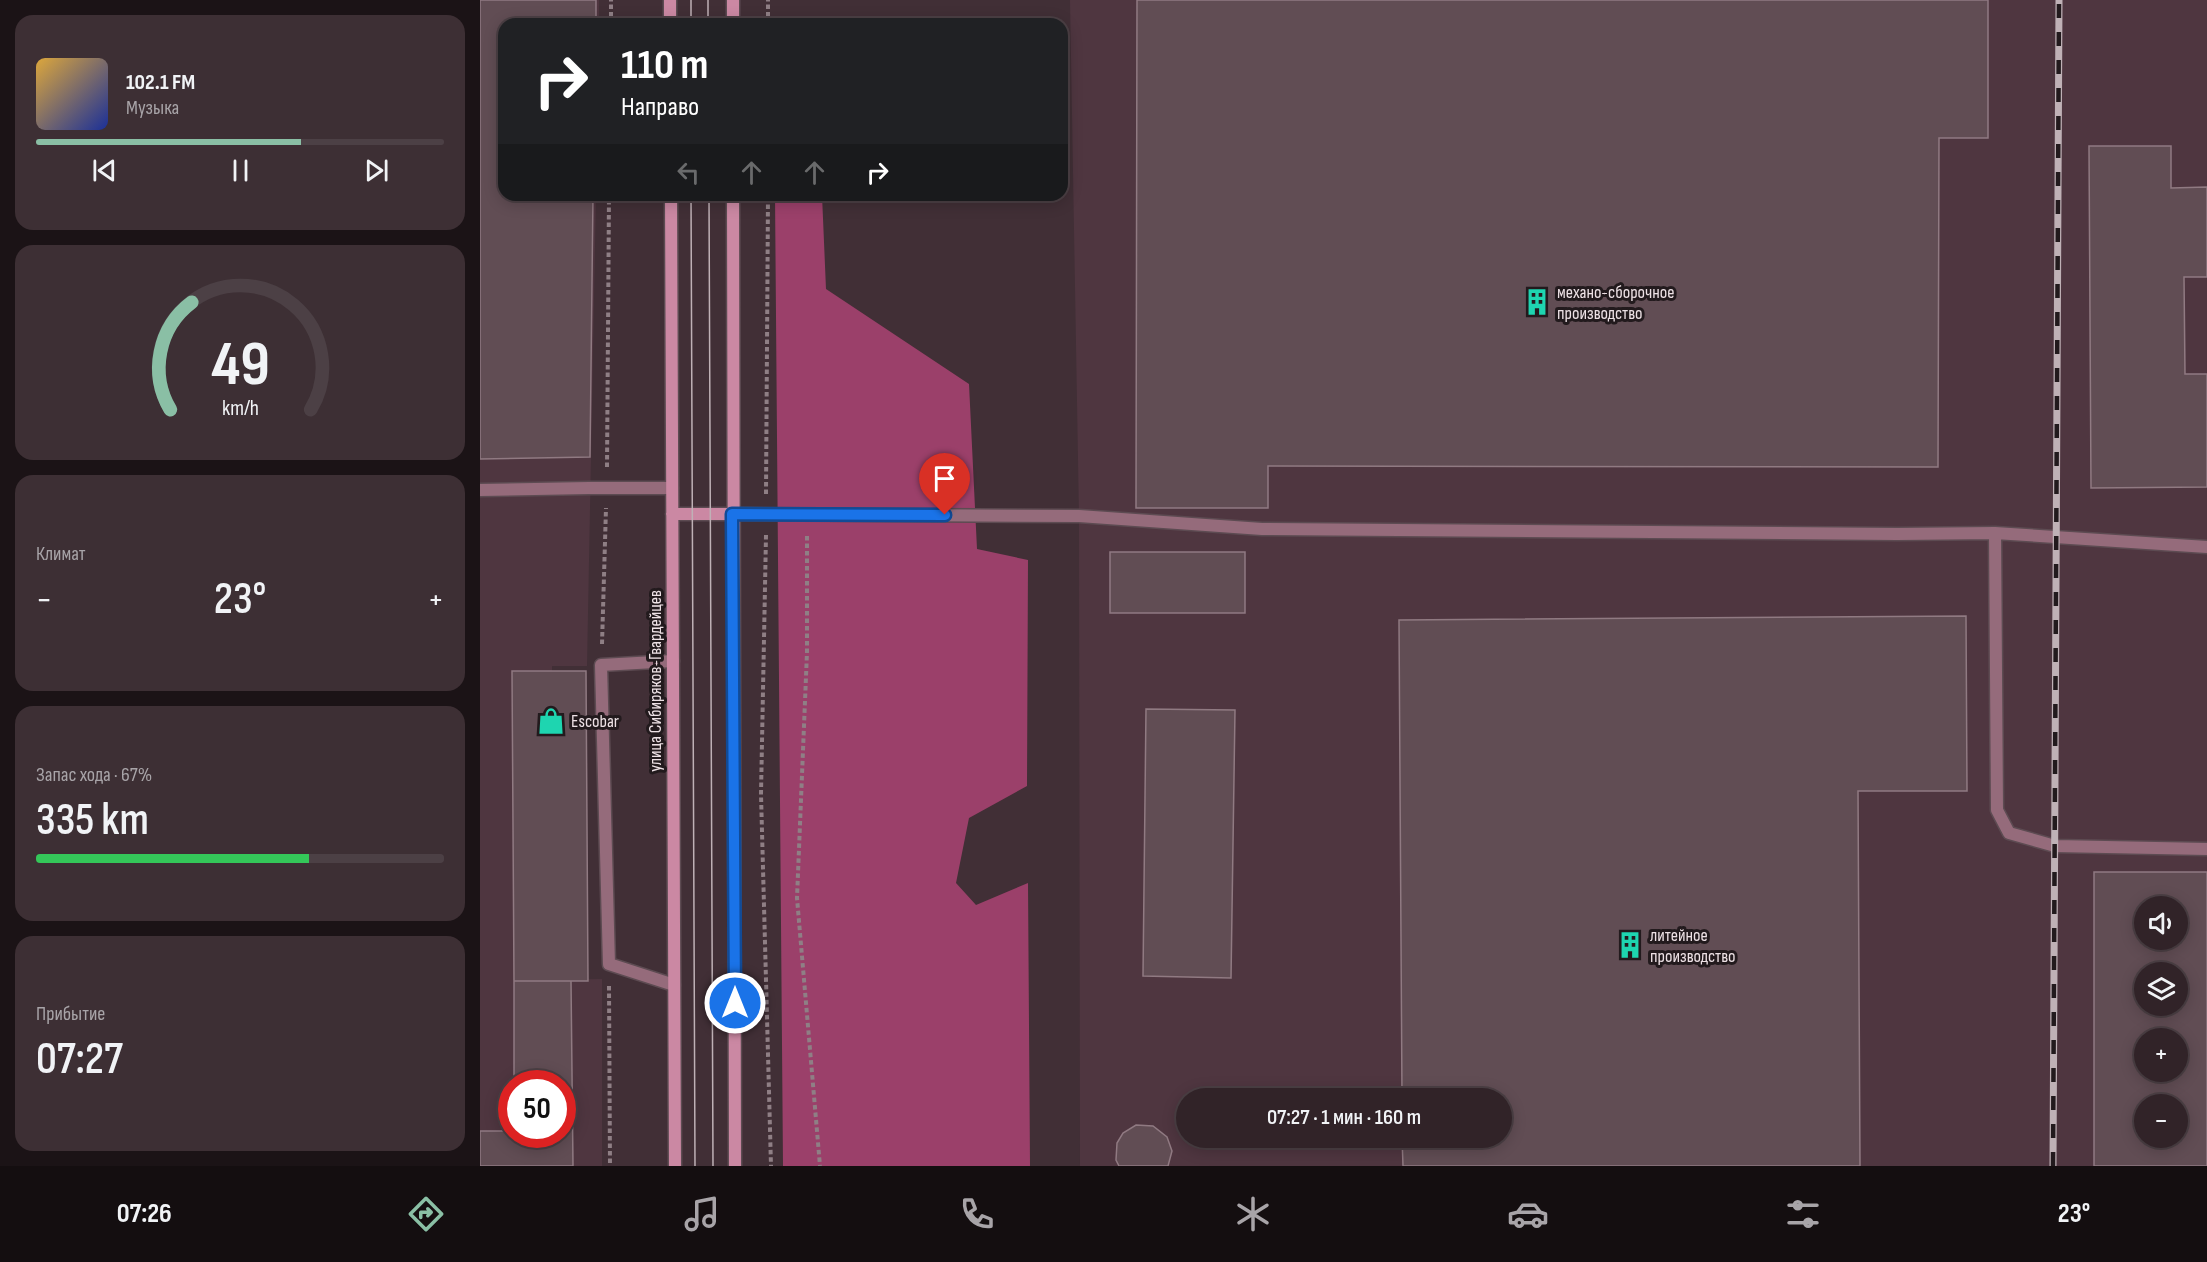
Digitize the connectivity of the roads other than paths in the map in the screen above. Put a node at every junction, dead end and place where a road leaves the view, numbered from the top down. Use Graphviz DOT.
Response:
graph roads {
  1 [pos="670,0"];
  2 [pos="733,0"];
  3 [pos="670,18"];
  4 [pos="733,18"];
  5 [pos="671,201"];
  6 [pos="733,201"];
  7 [pos="672,488"];
  8 [pos="480,490"];
  9 [pos="672,514"];
  10 [pos="732,514"];
  11 [pos="1995,533"];
  12 [pos="2207,548"];
  13 [pos="673,661"];
  14 [pos="2207,849"];
  15 [pos="674,985"];
  16 [pos="675,1166"];
  17 [pos="735,1166"];
  1 -- 3 [label="main road"];
  2 -- 4 [label="main road"];
  5 -- 7 [label="main road, улица Сибиряков-Гвардейцев"];
  6 -- 10 [label="main road"];
  7 -- 8 [label="lane"];
  7 -- 9 [label="main road, улица Сибиряков-Гвардейцев"];
  9 -- 10 [label="main road"];
  9 -- 13 [label="main road, улица Сибиряков-Гвардейцев"];
  10 -- 11 [label="lane"];
  10 -- 17 [label="main road"];
  11 -- 12 [label="lane"];
  11 -- 14 [label="lane"];
  13 -- 15 [label="main road, улица Сибиряков-Гвардейцев"];
  13 -- 15 [label="lane"];
  15 -- 16 [label="main road, улица Сибиряков-Гвардейцев"];
}
